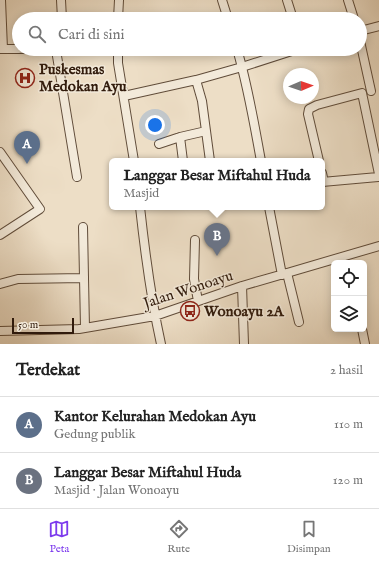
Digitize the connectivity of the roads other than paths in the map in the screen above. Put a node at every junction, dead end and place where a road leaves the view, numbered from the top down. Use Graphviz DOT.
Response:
graph roads {
  1 [pos="1,0"];
  2 [pos="61,0"];
  3 [pos="119,0"];
  4 [pos="222,0"];
  5 [pos="288,0"];
  6 [pos="348,0"];
  7 [pos="62,12"];
  8 [pos="118,12"];
  9 [pos="226,12"];
  10 [pos="291,12"];
  11 [pos="352,12"];
  12 [pos="379,26"];
  13 [pos="367,29"];
  14 [pos="2,49"];
  15 [pos="62,56"];
  16 [pos="118,56"];
  17 [pos="239,56"];
  18 [pos="276,56"];
  19 [pos="365,56"];
  20 [pos="242,67"];
  21 [pos="196,80"];
  22 [pos="375,90"];
  23 [pos="362,93"];
  24 [pos="124,96"];
  25 [pos="206,131"];
  26 [pos="180,137"];
  27 [pos="159,144"];
  28 [pos="0,152"];
  29 [pos="377,157"];
  30 [pos="134,158"];
  31 [pos="183,158"];
  32 [pos="210,158"];
  33 [pos="260,158"];
  34 [pos="318,158"];
  35 [pos="77,177"];
  36 [pos="325,182"];
  37 [pos="140,210"];
  38 [pos="270,211"];
  39 [pos="83,227"];
  40 [pos="0,235"];
  41 [pos="195,240"];
  42 [pos="379,246"];
  43 [pos="348,259"];
  44 [pos="285,274"];
  45 [pos="84,278"];
  46 [pos="0,284"];
  47 [pos="242,286"];
  48 [pos="198,301"];
  49 [pos="155,316"];
  50 [pos="299,322"];
  51 [pos="85,328"];
  52 [pos="0,331"];
  53 [pos="363,332"];
  54 [pos="161,344"];
  55 [pos="244,344"];
  56 [pos="365,344"];
  1 -- 14 [label="street"];
  2 -- 7 [label="street"];
  3 -- 8 [label="street"];
  4 -- 9 [label="street"];
  5 -- 10 [label="street"];
  6 -- 11 [label="street"];
  12 -- 13 [label="street"];
  15 -- 35 [label="street"];
  16 -- 24 [label="street"];
  17 -- 20 [label="street"];
  18 -- 20 [label="street"];
  19 -- 22 [label="street"];
  20 -- 21 [label="street"];
  20 -- 33 [label="street"];
  21 -- 24 [label="street"];
  21 -- 25 [label="street"];
  22 -- 23 [label="street"];
  23 -- 29 [label="street"];
  23 -- 34 [label="street"];
  24 -- 30 [label="street"];
  25 -- 26 [label="street"];
  25 -- 32 [label="street"];
  26 -- 27 [label="street"];
  26 -- 31 [label="street"];
  28 -- 40 [label="street"];
  29 -- 36 [label="street"];
  37 -- 49 [label="street"];
  38 -- 44 [label="street"];
  39 -- 45 [label="street"];
  41 -- 48 [label="street"];
  42 -- 43 [label="street, Jalan Wonoayu"];
  43 -- 44 [label="street, Jalan Wonoayu"];
  44 -- 47 [label="street, Jalan Wonoayu"];
  44 -- 50 [label="street"];
  45 -- 46 [label="street"];
  45 -- 51 [label="street"];
  47 -- 48 [label="street, Jalan Wonoayu"];
  47 -- 55 [label="street"];
  48 -- 49 [label="street, Jalan Wonoayu"];
  49 -- 51 [label="street, Jalan Wonoayu"];
  49 -- 54 [label="street"];
  51 -- 52 [label="street, Jalan Wonoayu"];
  53 -- 56 [label="street"];
}
